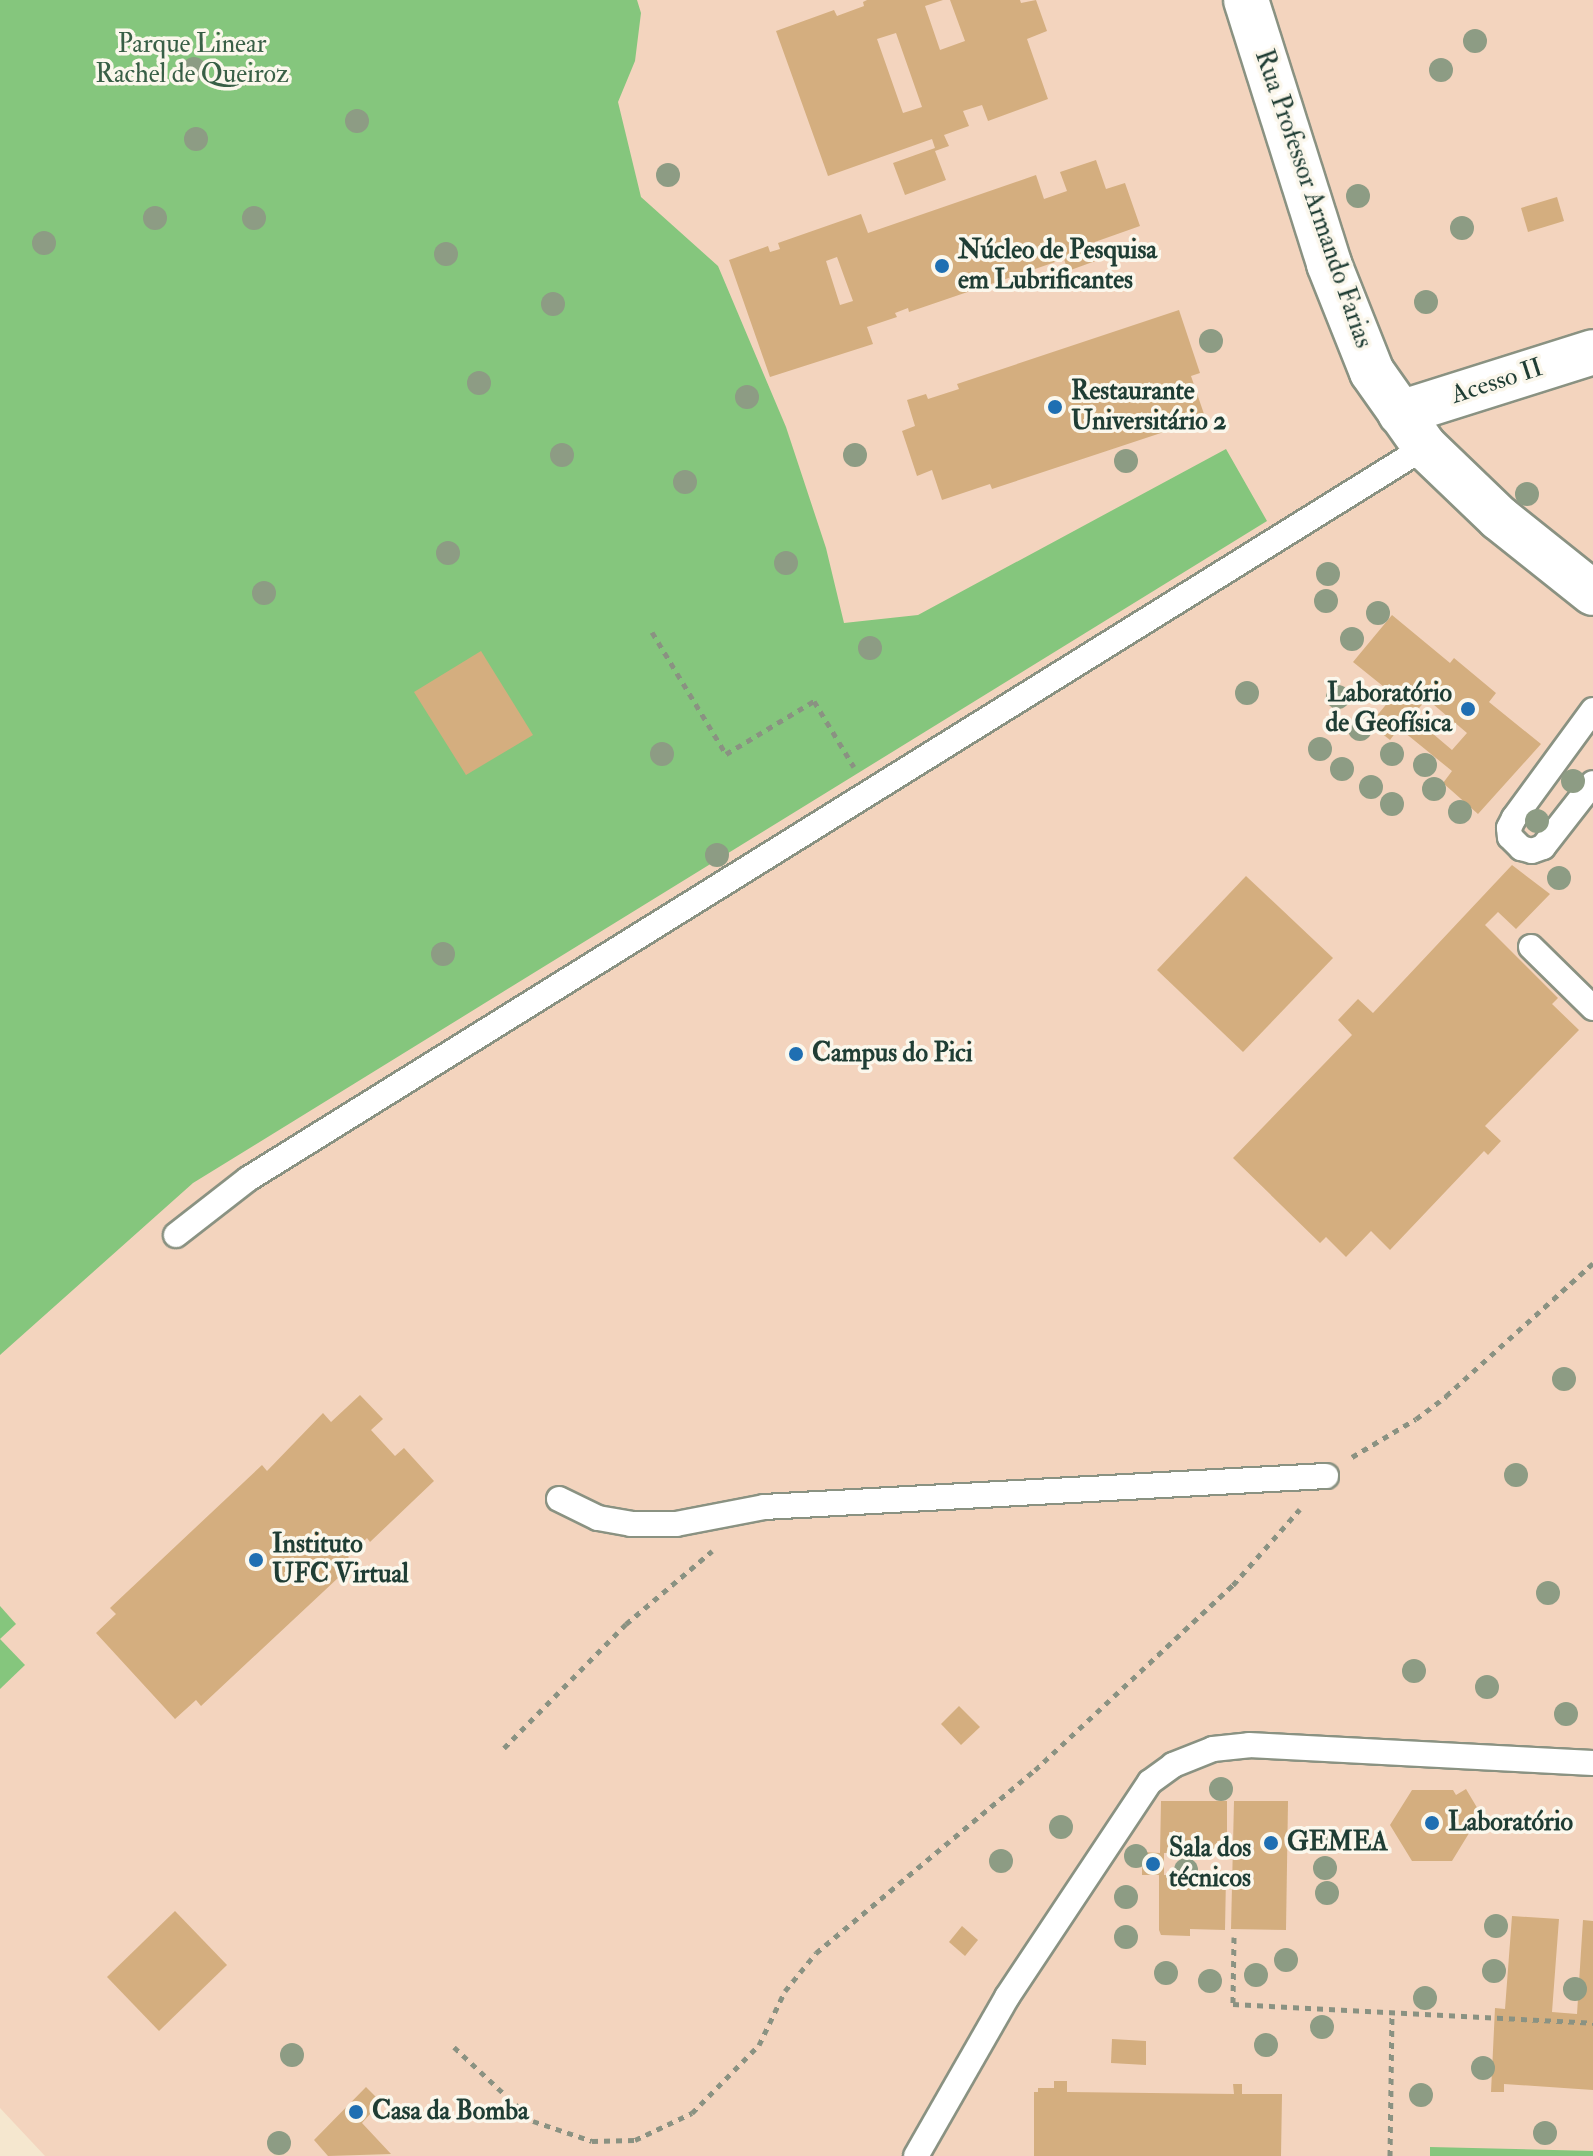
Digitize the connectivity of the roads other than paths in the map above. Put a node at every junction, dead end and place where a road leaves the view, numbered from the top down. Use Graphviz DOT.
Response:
graph roads {
  1 [pos="1246,0"];
  2 [pos="1593,352"];
  3 [pos="1412,430"];
  4 [pos="1593,593"];
  5 [pos="1593,710"];
  6 [pos="1593,783"];
  7 [pos="1531,947"];
  8 [pos="1593,1008"];
  9 [pos="176,1235"];
  10 [pos="1326,1476"];
  11 [pos="559,1499"];
  12 [pos="1593,1763"];
  13 [pos="916,2156"];
  1 -- 3 [label="street, Rua Professor Armando Farias"];
  2 -- 3 [label="street, Acesso II"];
  3 -- 4 [label="street, Rua Professor Armando Farias"];
  3 -- 9 [label="lane"];
  5 -- 6 [label="lane"];
  7 -- 8 [label="lane"];
  10 -- 11 [label="lane"];
  12 -- 13 [label="lane"];
}
